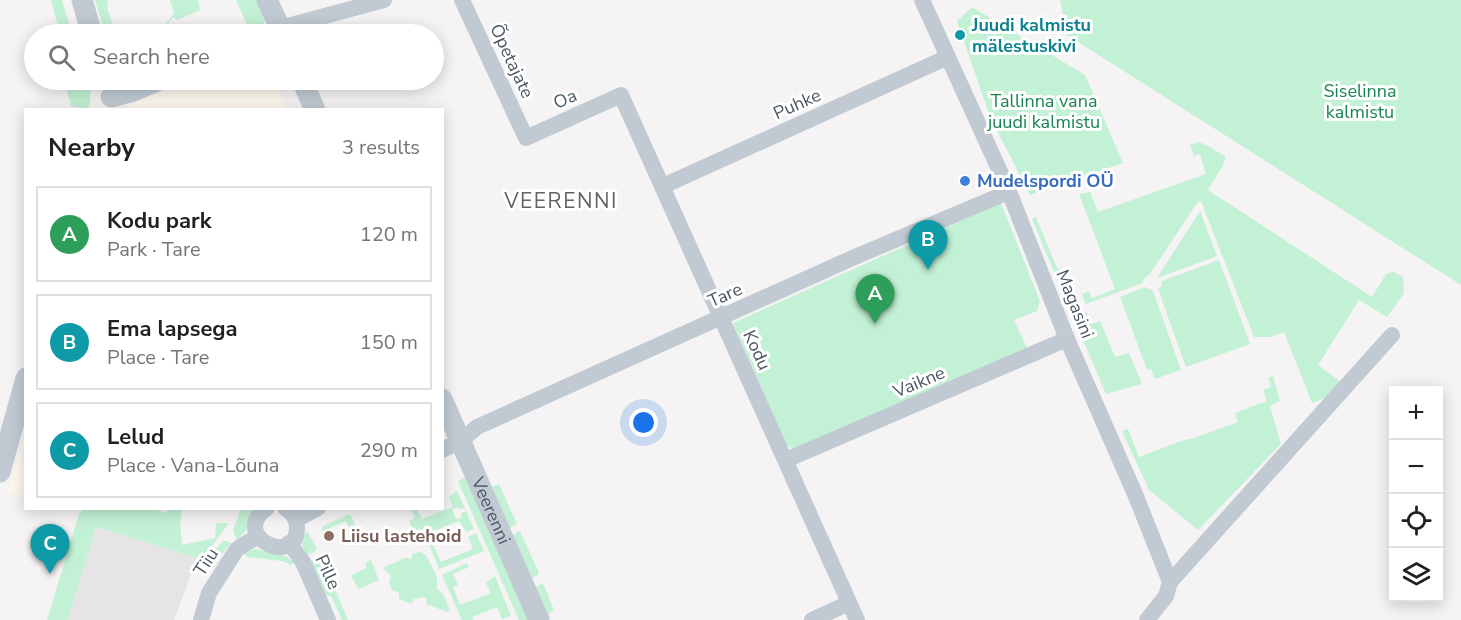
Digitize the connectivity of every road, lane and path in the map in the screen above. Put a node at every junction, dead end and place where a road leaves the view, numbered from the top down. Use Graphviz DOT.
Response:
graph roads {
  1 [pos="82,0"];
  2 [pos="267,0"];
  3 [pos="384,0"];
  4 [pos="462,0"];
  5 [pos="922,0"];
  6 [pos="89,24"];
  7 [pos="274,24"];
  8 [pos="303,24"];
  9 [pos="948,57"];
  10 [pos="135,90"];
  11 [pos="306,90"];
  12 [pos="106,95"];
  13 [pos="621,95"];
  14 [pos="314,108"];
  15 [pos="526,138"];
  16 [pos="663,186"];
  17 [pos="1008,189"];
  18 [pos="720,318"];
  19 [pos="1392,335"];
  20 [pos="1067,339"];
  21 [pos="24,383"];
  22 [pos="444,408"];
  23 [pos="5,432"];
  24 [pos="452,446"];
  25 [pos="786,460"];
  26 [pos="1,461"];
  27 [pos="265,510"];
  28 [pos="309,510"];
  29 [pos="291,514"];
  30 [pos="258,536"];
  31 [pos="289,543"];
  32 [pos="1170,582"];
  33 [pos="849,603"];
  34 [pos="201,620"];
  35 [pos="328,620"];
  36 [pos="539,620"];
  37 [pos="813,620"];
  38 [pos="857,620"];
  39 [pos="1147,620"];
  1 -- 6 [label="street"];
  2 -- 7 [label="street"];
  3 -- 8 [label="street"];
  4 -- 15 [label="street, Õpetajate"];
  5 -- 9 [label="street, Magasini"];
  9 -- 16 [label="street, Puhke"];
  9 -- 17 [label="street, Magasini"];
  10 -- 12 [label="street"];
  11 -- 14 [label="street"];
  13 -- 15 [label="street, Oa"];
  13 -- 16 [label="street, Kodu"];
  16 -- 18 [label="street, Kodu"];
  17 -- 18 [label="street, Tare"];
  17 -- 20 [label="street, Magasini"];
  18 -- 24 [label="street, Tare"];
  18 -- 25 [label="street, Kodu"];
  19 -- 32 [label="street"];
  20 -- 25 [label="street, Vaikne"];
  20 -- 32 [label="street, Magasini"];
  21 -- 23 [label="street"];
  22 -- 24 [label="street, Veerenni"];
  23 -- 26 [label="street"];
  24 -- 36 [label="street, Veerenni"];
  25 -- 33 [label="street, Kodu"];
  27 -- 30 [label="street"];
  28 -- 29 [label="street"];
  29 -- 31 [label="street"];
  30 -- 31 [label="street"];
  30 -- 34 [label="street, Tiiu"];
  31 -- 35 [label="street, Pille"];
  32 -- 39 [label="street"];
  33 -- 37 [label="street"];
  33 -- 38 [label="street, Kodu"];
}
